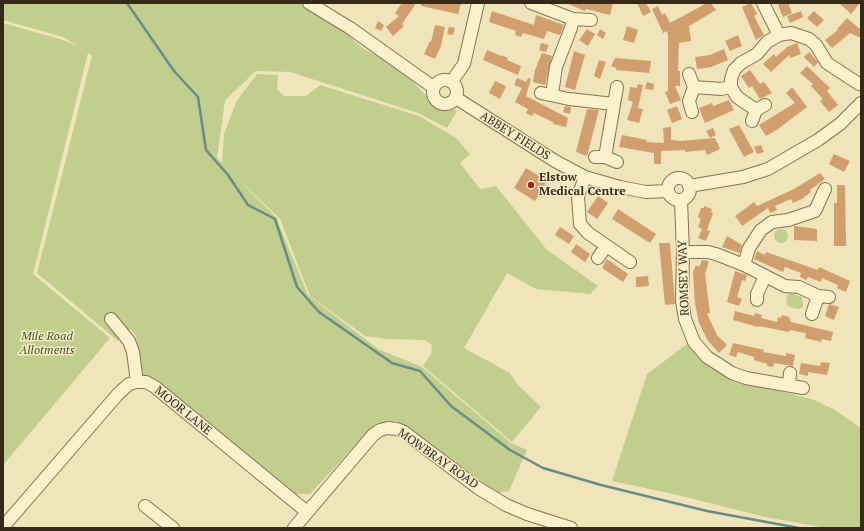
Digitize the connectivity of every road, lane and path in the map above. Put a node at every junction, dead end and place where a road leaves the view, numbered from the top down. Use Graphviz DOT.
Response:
graph roads {
  1 [pos="309,3"];
  2 [pos="478,3"];
  3 [pos="531,3"];
  4 [pos="763,3"];
  5 [pos="573,19"];
  6 [pos="591,20"];
  7 [pos="778,35"];
  8 [pos="689,74"];
  9 [pos="452,82"];
  10 [pos="860,83"];
  11 [pos="433,87"];
  12 [pos="617,87"];
  13 [pos="694,87"];
  14 [pos="731,87"];
  15 [pos="456,98"];
  16 [pos="861,100"];
  17 [pos="861,103"];
  18 [pos="614,104"];
  19 [pos="692,112"];
  20 [pos="758,112"];
  21 [pos="606,159"];
  22 [pos="585,177"];
  23 [pos="689,186"];
  24 [pos="826,189"];
  25 [pos="668,191"];
  26 [pos="681,200"];
  27 [pos="606,246"];
  28 [pos="683,252"];
  29 [pos="598,258"];
  30 [pos="630,262"];
  31 [pos="744,265"];
  32 [pos="765,276"];
  33 [pos="758,303"];
  34 [pos="811,317"];
  35 [pos="111,319"];
  36 [pos="790,373"];
  37 [pos="137,382"];
  38 [pos="789,386"];
  39 [pos="803,388"];
  40 [pos="145,506"];
  41 [pos="307,512"];
  42 [pos="9,525"];
  43 [pos="173,528"];
  44 [pos="294,528"];
  45 [pos="571,528"];
  1 -- 11 [label="street"];
  2 -- 9 [label="street"];
  3 -- 5 [label="street"];
  4 -- 7 [label="street"];
  5 -- 6 [label="street"];
  5 -- 18 [label="street"];
  7 -- 10 [label="street"];
  7 -- 14 [label="street"];
  8 -- 13 [label="street"];
  9 -- 11 [label="street"];
  9 -- 15 [label="street"];
  10 -- 16 [label="street"];
  11 -- 15 [label="street"];
  12 -- 18 [label="street"];
  13 -- 14 [label="street"];
  13 -- 19 [label="street"];
  14 -- 20 [label="street"];
  15 -- 22 [label="street, ABBEY FIELDS"];
  17 -- 23 [label="street"];
  18 -- 21 [label="street"];
  22 -- 25 [label="street, ABBEY FIELDS"];
  22 -- 27 [label="street"];
  23 -- 25 [label="street"];
  23 -- 26 [label="street"];
  24 -- 31 [label="street"];
  25 -- 26 [label="street"];
  26 -- 28 [label="street, ROMSEY WAY"];
  27 -- 29 [label="street"];
  27 -- 30 [label="street"];
  28 -- 31 [label="street"];
  28 -- 38 [label="street, ROMSEY WAY"];
  31 -- 32 [label="street"];
  32 -- 33 [label="street"];
  32 -- 34 [label="street"];
  35 -- 37 [label="street"];
  36 -- 38 [label="street"];
  37 -- 41 [label="street, MOOR LANE"];
  37 -- 42 [label="street"];
  38 -- 39 [label="street, ROMSEY WAY"];
  40 -- 43 [label="street"];
  41 -- 44 [label="street, MOWBRAY ROAD"];
  41 -- 45 [label="street, MOWBRAY ROAD"];
}
